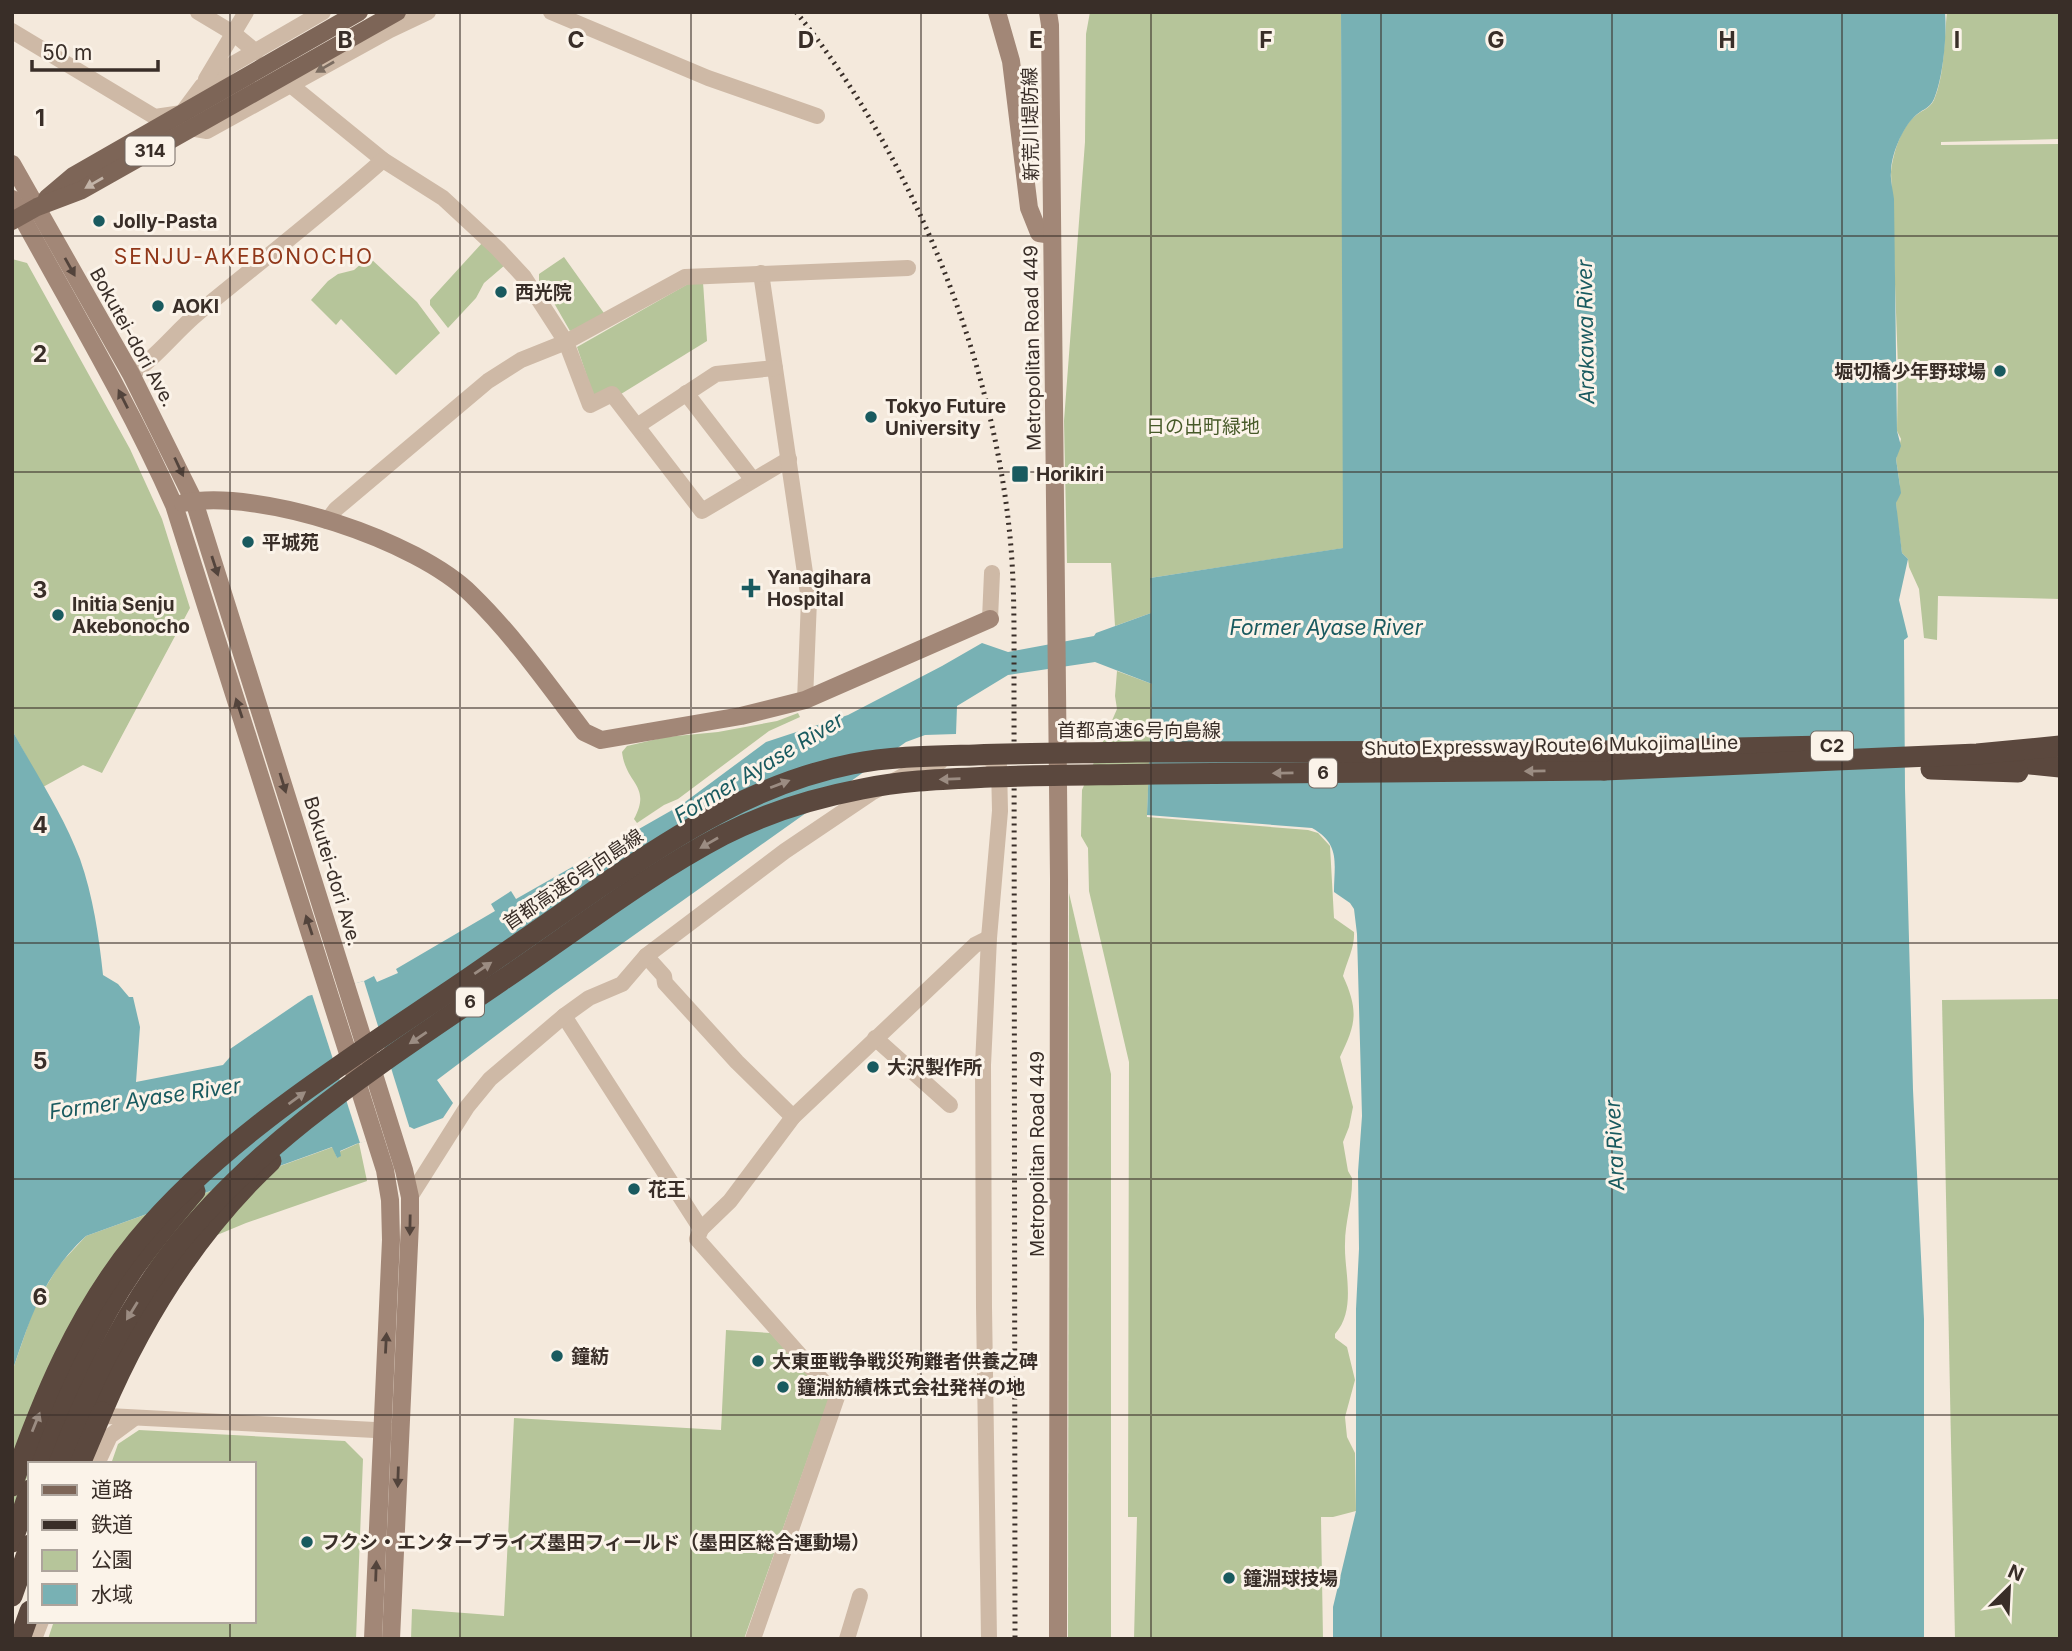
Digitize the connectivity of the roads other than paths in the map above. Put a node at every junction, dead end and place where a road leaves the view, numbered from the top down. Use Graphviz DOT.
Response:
graph roads {
  1 [pos="198,12"];
  2 [pos="246,12"];
  3 [pos="323,12"];
  4 [pos="359,12"];
  5 [pos="397,12"];
  6 [pos="428,12"];
  7 [pos="551,12"];
  8 [pos="997,12"];
  9 [pos="1048,12"];
  10 [pos="12,31"];
  11 [pos="233,33"];
  12 [pos="256,52"];
  13 [pos="255,80"];
  14 [pos="202,86"];
  15 [pos="292,86"];
  16 [pos="817,116"];
  17 [pos="186,121"];
  18 [pos="383,160"];
  19 [pos="12,164"];
  20 [pos="12,199"];
  21 [pos="23,215"];
  22 [pos="1052,235"];
  23 [pos="908,268"];
  24 [pos="761,273"];
  25 [pos="566,342"];
  26 [pos="775,368"];
  27 [pos="131,374"];
  28 [pos="686,393"];
  29 [pos="636,426"];
  30 [pos="789,459"];
  31 [pos="753,480"];
  32 [pos="194,500"];
  33 [pos="174,505"];
  34 [pos="327,521"];
  35 [pos="992,573"];
  36 [pos="990,619"];
  37 [pos="805,700"];
  38 [pos="2060,734"];
  39 [pos="2060,746"];
  40 [pos="1604,760"];
  41 [pos="2060,767"];
  42 [pos="2060,777"];
  43 [pos="989,938"];
  44 [pos="646,956"];
  45 [pos="338,988"];
  46 [pos="564,1016"];
  47 [pos="875,1038"];
  48 [pos="354,1083"];
  49 [pos="950,1105"];
  50 [pos="793,1117"];
  51 [pos="269,1118"];
  52 [pos="385,1137"];
  53 [pos="410,1197"];
  54 [pos="701,1229"];
  55 [pos="134,1419"];
  56 [pos="391,1431"];
  57 [pos="99,1457"];
  58 [pos="40,1462"];
  59 [pos="56,1462"];
  60 [pos="58,1462"];
  61 [pos="81,1462"];
  62 [pos="12,1486"];
  63 [pos="28,1496"];
  64 [pos="12,1542"];
  65 [pos="28,1551"];
  66 [pos="12,1596"];
  67 [pos="860,1596"];
  68 [pos="28,1617"];
  69 [pos="20,1639"];
  70 [pos="373,1639"];
  71 [pos="391,1639"];
  72 [pos="753,1639"];
  73 [pos="847,1639"];
  74 [pos="989,1639"];
  75 [pos="1058,1639"];
  1 -- 11 [label="street"];
  2 -- 11 [label="street"];
  3 -- 12 [label="street"];
  4 -- 13 [label="main road, 314"];
  5 -- 13 [label="main road, 314"];
  6 -- 15 [label="street, one-way"];
  7 -- 16 [label="street"];
  8 -- 22 [label="main road, Metropolitan Road 449"];
  9 -- 22 [label="main road, 新荒川堤防線"];
  10 -- 17 [label="street"];
  11 -- 12 [label="street"];
  11 -- 14 [label="street"];
  12 -- 14 [label="street"];
  13 -- 17 [label="main road, 314"];
  14 -- 17 [label="street"];
  15 -- 17 [label="street"];
  15 -- 18 [label="street"];
  17 -- 21 [label="main road, 314"];
  18 -- 25 [label="street"];
  18 -- 27 [label="street"];
  19 -- 21 [label="main road, Bokutei-dori Ave."];
  20 -- 21 [label="main road, Bokutei-dori Ave."];
  21 -- 27 [label="main road, Bokutei-dori Ave., one-way"];
  33 -- 21 [label="main road, Bokutei-dori Ave., one-way"];
  22 -- 75 [label="main road, Metropolitan Road 449"];
  23 -- 24 [label="street"];
  24 -- 25 [label="street"];
  24 -- 26 [label="street"];
  25 -- 29 [label="street"];
  25 -- 34 [label="street"];
  26 -- 28 [label="street"];
  26 -- 30 [label="street"];
  27 -- 32 [label="main road, Bokutei-dori Ave., one-way"];
  28 -- 29 [label="street"];
  28 -- 31 [label="street"];
  29 -- 31 [label="street"];
  30 -- 31 [label="street"];
  30 -- 37 [label="street"];
  32 -- 33 [label="main road"];
  32 -- 34 [label="main road"];
  32 -- 45 [label="main road, Bokutei-dori Ave., one-way"];
  45 -- 33 [label="main road, Bokutei-dori Ave., one-way"];
  34 -- 37 [label="main road"];
  35 -- 36 [label="street"];
  36 -- 37 [label="main road"];
  38 -- 40 [label="highway, C2"];
  39 -- 40 [label="highway, Shuto Expressway Route 6 Mukojima Line / 6"];
  40 -- 41 [label="highway, C2"];
  40 -- 42 [label="highway, 6"];
  40 -- 48 [label="highway, 6, one-way, bridge"];
  51 -- 40 [label="highway, 首都高速6号向島線 / 6, one-way, bridge"];
  43 -- 44 [label="street"];
  43 -- 47 [label="street"];
  43 -- 74 [label="street"];
  44 -- 46 [label="street"];
  44 -- 50 [label="street"];
  45 -- 52 [label="main road, Bokutei-dori Ave., bridge"];
  46 -- 53 [label="street"];
  46 -- 54 [label="street"];
  47 -- 49 [label="street"];
  47 -- 50 [label="street"];
  48 -- 60 [label="highway, 6, one-way, bridge"];
  48 -- 61 [label="highway, bridge"];
  50 -- 54 [label="street"];
  51 -- 58 [label="highway, bridge"];
  62 -- 51 [label="highway, 首都高速6号向島線 / 6, one-way, bridge"];
  52 -- 53 [label="main road, Bokutei-dori Ave."];
  56 -- 52 [label="main road, Bokutei-dori Ave., one-way"];
  53 -- 56 [label="main road, Bokutei-dori Ave., one-way"];
  54 -- 72 [label="street"];
  55 -- 56 [label="street"];
  55 -- 57 [label="street"];
  55 -- 59 [label="street"];
  70 -- 56 [label="main road, Bokutei-dori Ave., one-way"];
  56 -- 71 [label="main road, Bokutei-dori Ave., one-way"];
  63 -- 64 [label="highway"];
  65 -- 66 [label="highway"];
  67 -- 73 [label="street"];
  68 -- 69 [label="highway"];
}
